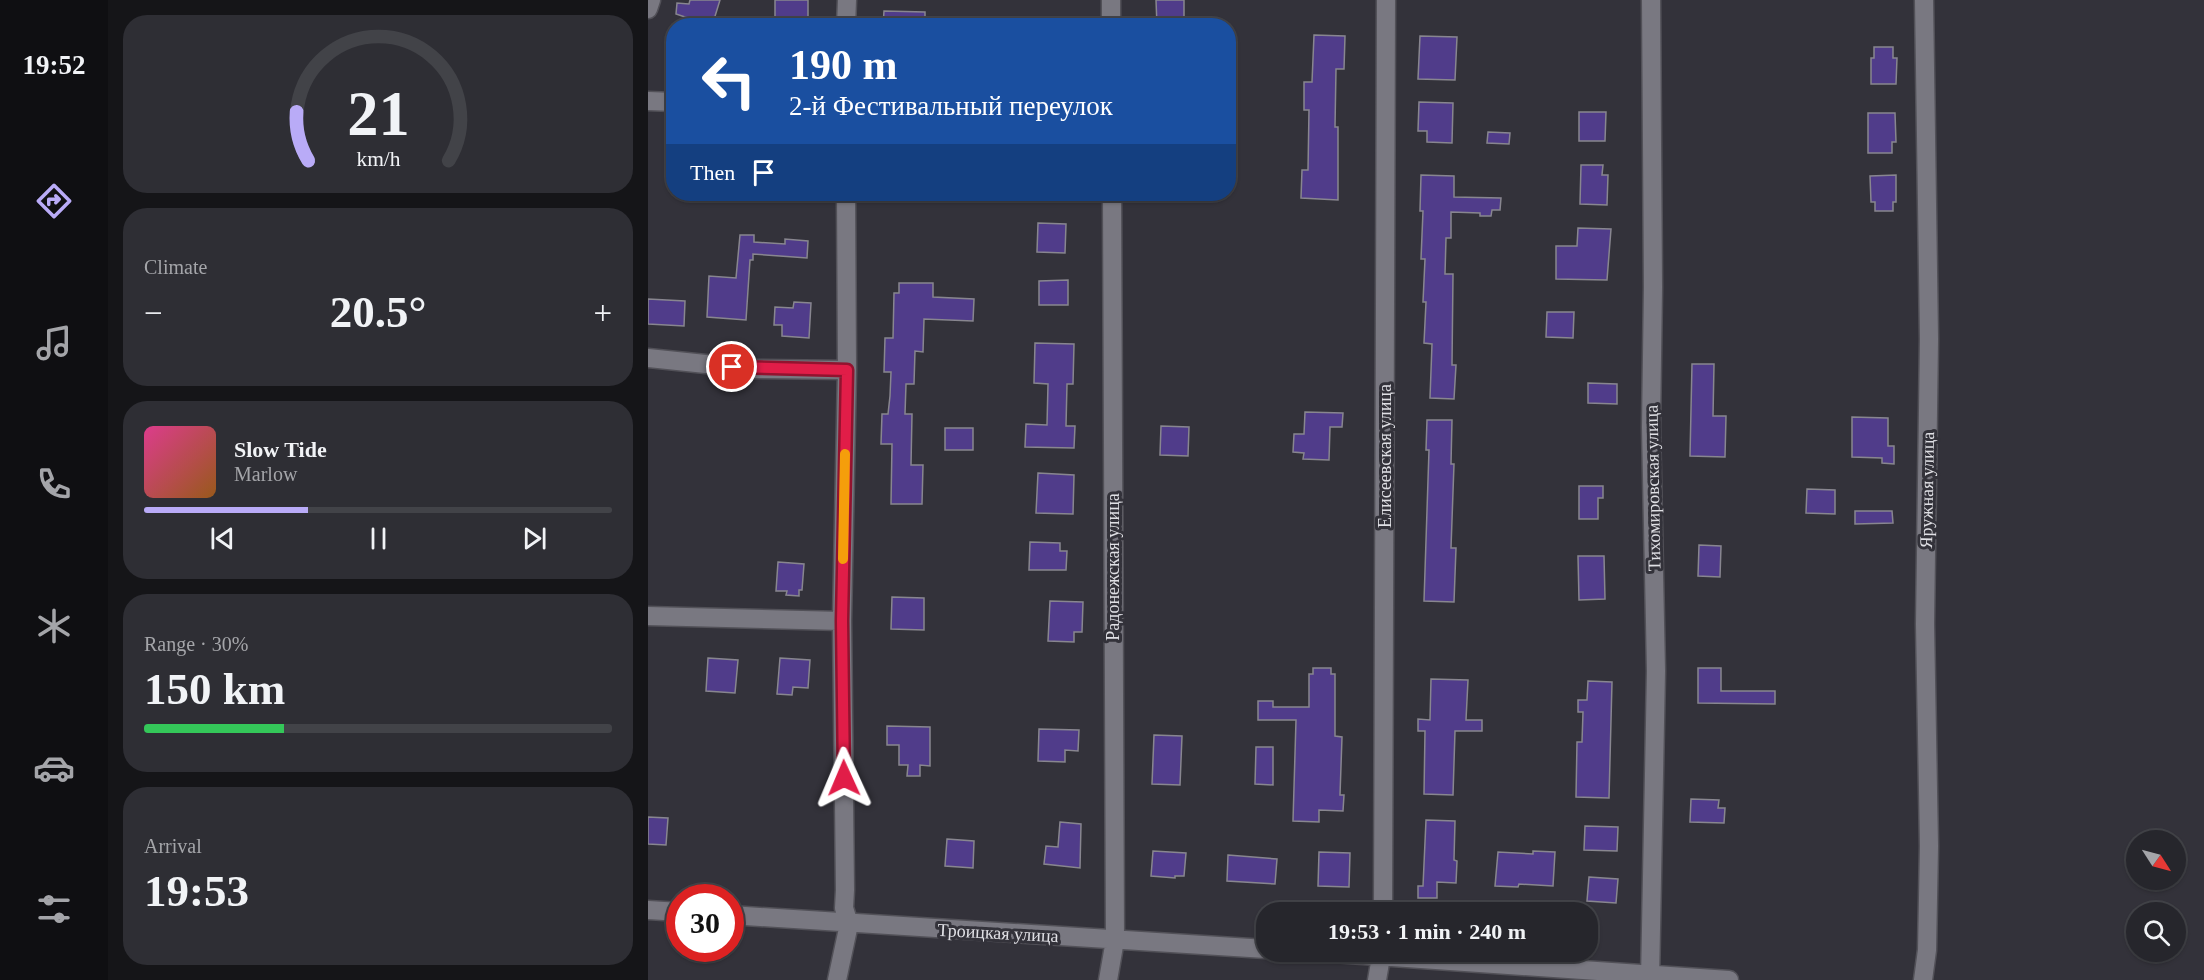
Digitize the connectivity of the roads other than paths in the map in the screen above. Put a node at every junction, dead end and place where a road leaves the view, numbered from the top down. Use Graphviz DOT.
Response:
graph roads {
  1 [pos="651,0"];
  2 [pos="847,0"];
  3 [pos="1111,0"];
  4 [pos="1386,0"];
  5 [pos="1651,0"];
  6 [pos="1924,0"];
  7 [pos="648,9"];
  8 [pos="846,18"];
  9 [pos="1111,18"];
  10 [pos="648,101"];
  11 [pos="666,102"];
  12 [pos="846,201"];
  13 [pos="1112,201"];
  14 [pos="648,358"];
  15 [pos="847,370"];
  16 [pos="648,616"];
  17 [pos="842,621"];
  18 [pos="1383,902"];
  19 [pos="648,910"];
  20 [pos="666,911"];
  21 [pos="744,916"];
  22 [pos="849,924"];
  23 [pos="1115,940"];
  24 [pos="1256,948"];
  25 [pos="1380,962"];
  26 [pos="1479,962"];
  27 [pos="1651,978"];
  28 [pos="837,980"];
  29 [pos="1107,980"];
  30 [pos="1377,980"];
  31 [pos="1729,980"];
  32 [pos="1923,980"];
  1 -- 7 [label="street"];
  2 -- 8 [label="street"];
  3 -- 9 [label="street"];
  4 -- 18 [label="street, Елисеевская улица"];
  5 -- 27 [label="street, Тихомировская улица"];
  6 -- 32 [label="street, Яружная улица"];
  10 -- 11 [label="street"];
  12 -- 15 [label="street"];
  13 -- 23 [label="street, Радонежская улица"];
  14 -- 15 [label="street"];
  15 -- 17 [label="street"];
  16 -- 17 [label="street"];
  17 -- 22 [label="street"];
  19 -- 20 [label="street"];
  21 -- 22 [label="street, Троицкая улица"];
  22 -- 23 [label="street, Троицкая улица"];
  22 -- 28 [label="street"];
  23 -- 24 [label="street, Троицкая улица"];
  23 -- 29 [label="street, Радонежская улица"];
  25 -- 30 [label="street"];
  26 -- 27 [label="street"];
  27 -- 31 [label="street"];
}
